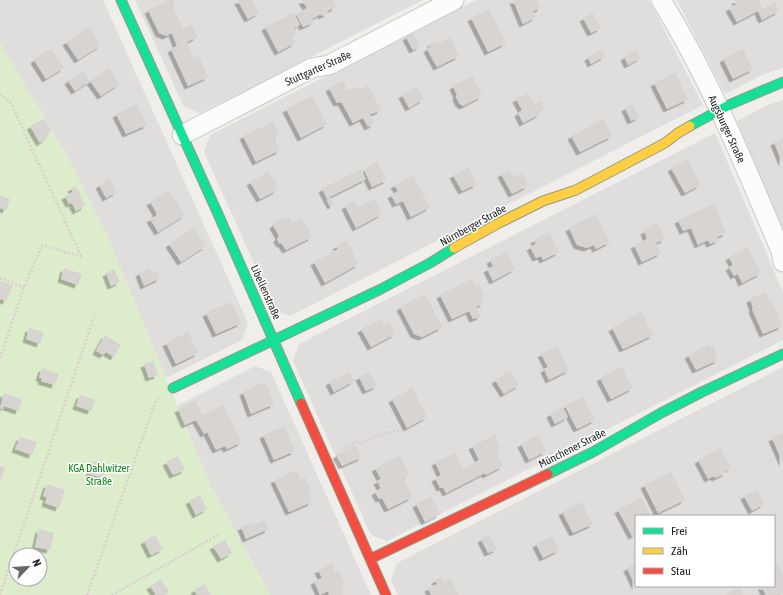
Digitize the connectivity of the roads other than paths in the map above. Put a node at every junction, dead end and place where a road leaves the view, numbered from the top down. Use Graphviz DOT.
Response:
graph roads {
  1 [pos="121,0"];
  2 [pos="454,0"];
  3 [pos="661,0"];
  4 [pos="783,82"];
  5 [pos="719,110"];
  6 [pos="182,135"];
  7 [pos="783,262"];
  8 [pos="274,339"];
  9 [pos="783,354"];
  10 [pos="174,388"];
  11 [pos="370,559"];
  12 [pos="386,595"];
  1 -- 6 [label="street, Libellenstraße"];
  2 -- 6 [label="street, Stuttgarter Straße"];
  3 -- 5 [label="street, Augsburger Straße"];
  4 -- 5 [label="street, Nürnberger Straße"];
  5 -- 7 [label="street, Augsburger Straße"];
  5 -- 8 [label="street, Nürnberger Straße"];
  6 -- 8 [label="street, Libellenstraße"];
  8 -- 10 [label="street, Nürnberger Straße"];
  8 -- 11 [label="street, Libellenstraße"];
  9 -- 11 [label="street, Münchener Straße"];
  11 -- 12 [label="street, Libellenstraße"];
}
